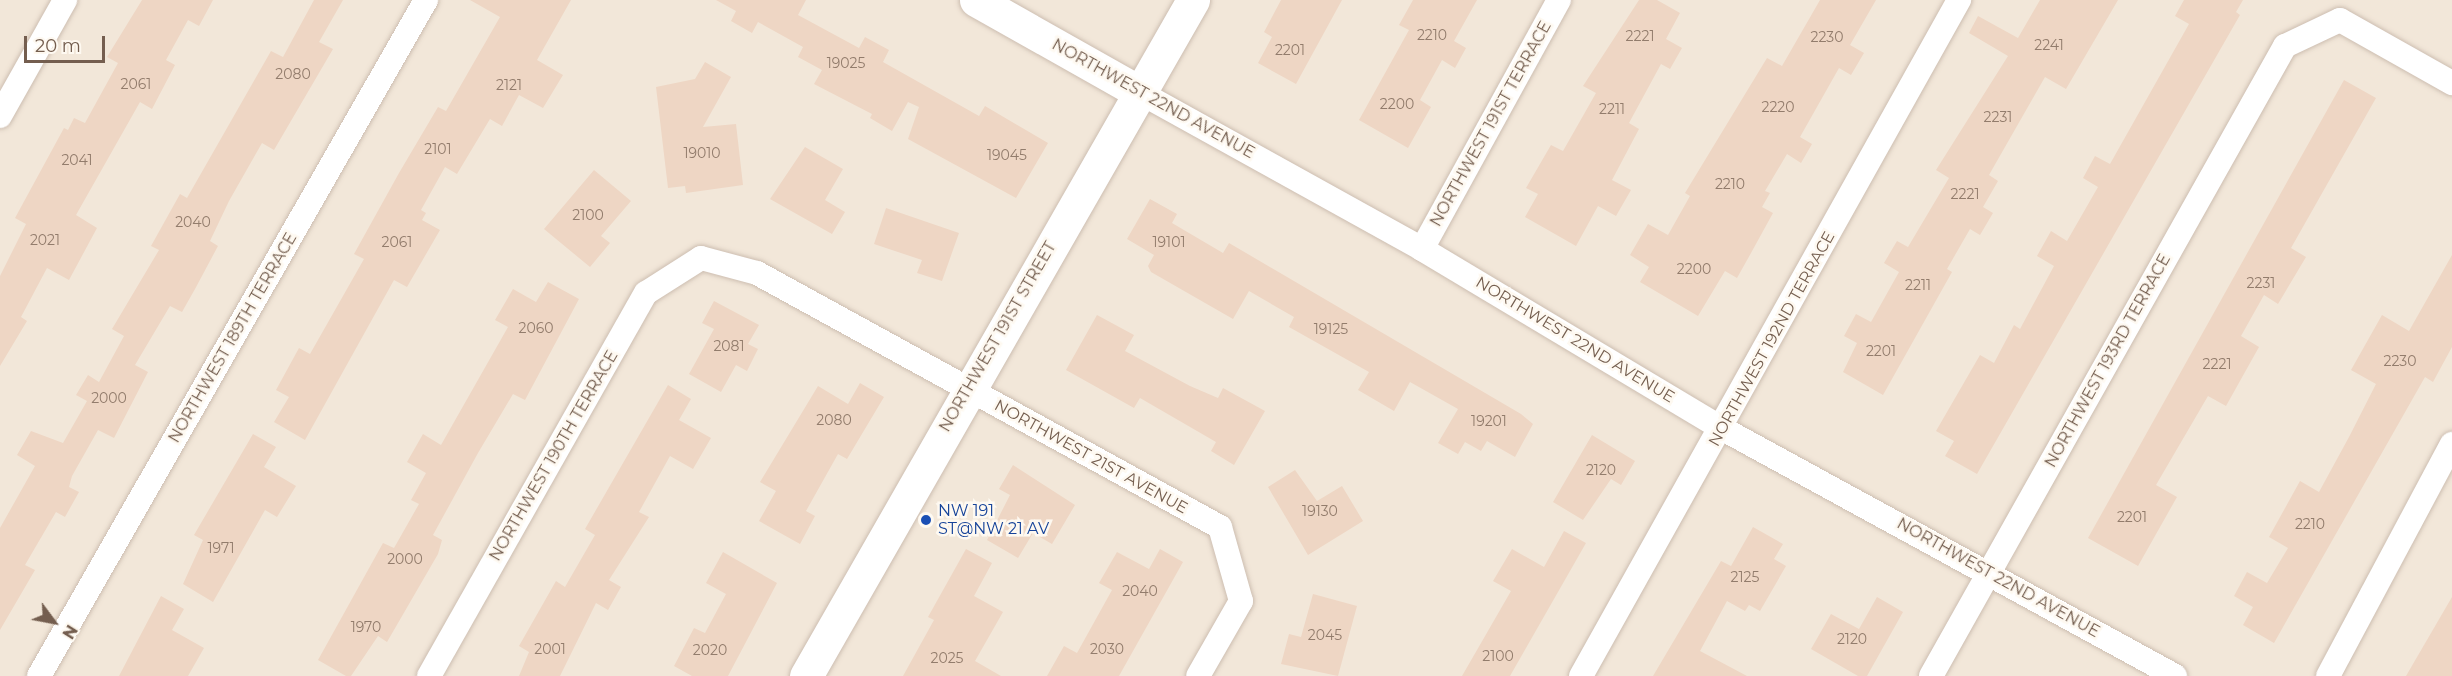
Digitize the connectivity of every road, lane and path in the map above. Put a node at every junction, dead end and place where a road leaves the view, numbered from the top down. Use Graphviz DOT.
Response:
graph roads {
  1 [pos="65,0"];
  2 [pos="426,0"];
  3 [pos="976,0"];
  4 [pos="1193,0"];
  5 [pos="1559,0"];
  6 [pos="1959,0"];
  7 [pos="2452,83"];
  8 [pos="1141,93"];
  9 [pos="0,116"];
  10 [pos="1422,249"];
  11 [pos="701,258"];
  12 [pos="966,389"];
  13 [pos="1723,429"];
  14 [pos="2452,444"];
  15 [pos="1989,573"];
  16 [pos="39,676"];
  17 [pos="429,676"];
  18 [pos="806,676"];
  19 [pos="1198,676"];
  20 [pos="1581,676"];
  21 [pos="1931,676"];
  22 [pos="2175,676"];
  23 [pos="2328,676"];
  1 -- 9 [label="street"];
  2 -- 16 [label="street, NORTHWEST 189TH TERRACE"];
  3 -- 8 [label="street, NORTHWEST 22ND AVENUE"];
  4 -- 8 [label="street, NORTHWEST 191ST STREET"];
  5 -- 10 [label="street, NORTHWEST 191ST TERRACE"];
  6 -- 13 [label="street, NORTHWEST 192ND TERRACE"];
  7 -- 15 [label="street, NORTHWEST 193RD TERRACE"];
  8 -- 10 [label="street, NORTHWEST 22ND AVENUE"];
  8 -- 12 [label="street, NORTHWEST 191ST STREET"];
  10 -- 13 [label="street, NORTHWEST 22ND AVENUE"];
  11 -- 12 [label="street, NORTHWEST 21ST AVENUE"];
  11 -- 17 [label="street, NORTHWEST 190TH TERRACE"];
  12 -- 18 [label="street, NORTHWEST 191ST STREET"];
  12 -- 19 [label="street, NORTHWEST 21ST AVENUE"];
  13 -- 15 [label="street, NORTHWEST 22ND AVENUE"];
  13 -- 20 [label="street, NORTHWEST 192ND TERRACE"];
  14 -- 23 [label="street"];
  15 -- 21 [label="street, NORTHWEST 193RD TERRACE"];
  15 -- 22 [label="street, NORTHWEST 22ND AVENUE"];
}
